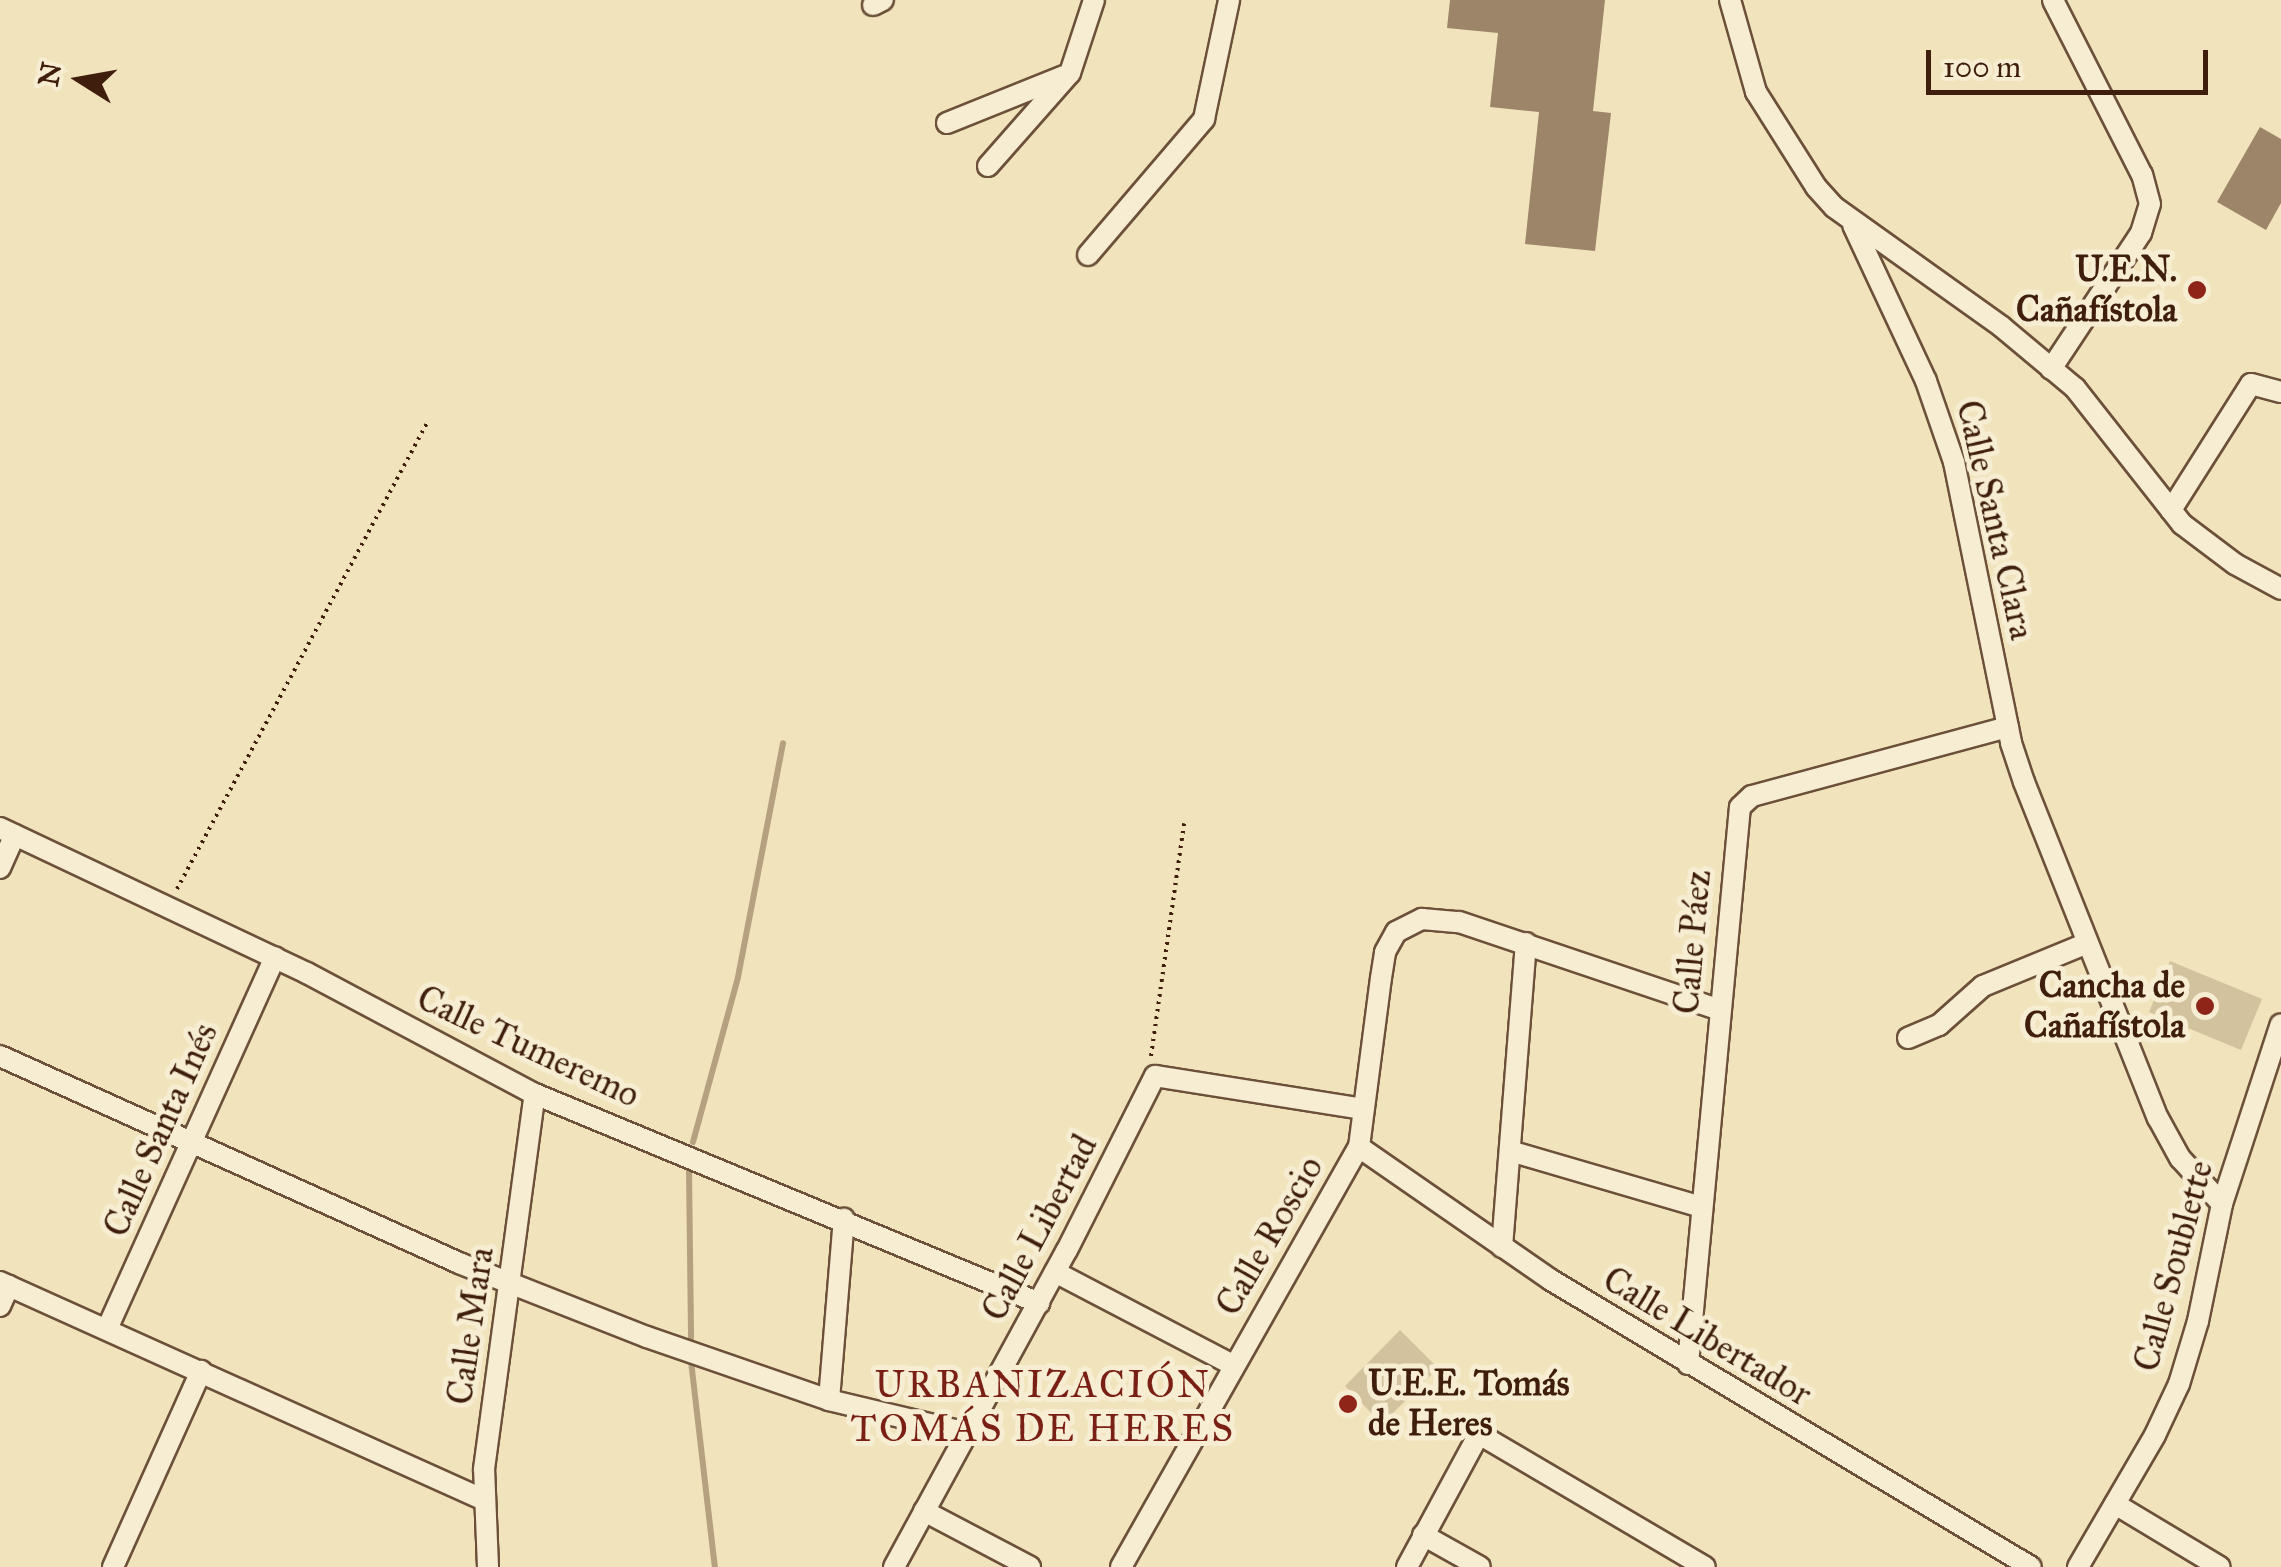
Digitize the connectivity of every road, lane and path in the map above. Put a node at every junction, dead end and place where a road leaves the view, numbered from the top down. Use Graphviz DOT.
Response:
graph roads {
  1 [pos="1094,0"];
  2 [pos="1229,0"];
  3 [pos="1730,0"];
  4 [pos="2053,0"];
  5 [pos="1070,73"];
  6 [pos="947,124"];
  7 [pos="988,166"];
  8 [pos="1853,225"];
  9 [pos="1088,255"];
  10 [pos="2052,369"];
  11 [pos="2281,392"];
  12 [pos="428,421"];
  13 [pos="2171,510"];
  14 [pos="2281,589"];
  15 [pos="2008,727"];
  16 [pos="1184,824"];
  17 [pos="7,832"];
  18 [pos="0,868"];
  19 [pos="168,906"];
  20 [pos="1526,943"];
  21 [pos="2088,943"];
  22 [pos="275,957"];
  23 [pos="1720,1010"];
  24 [pos="2281,1024"];
  25 [pos="1908,1038"];
  26 [pos="0,1056"];
  27 [pos="1154,1076"];
  28 [pos="535,1094"];
  29 [pos="1364,1109"];
  30 [pos="191,1142"];
  31 [pos="1359,1147"];
  32 [pos="1510,1151"];
  33 [pos="2222,1204"];
  34 [pos="1702,1207"];
  35 [pos="844,1219"];
  36 [pos="1502,1247"];
  37 [pos="1055,1272"];
  38 [pos="509,1282"];
  39 [pos="4,1284"];
  40 [pos="1038,1303"];
  41 [pos="0,1306"];
  42 [pos="106,1330"];
  43 [pos="1688,1364"];
  44 [pos="1233,1365"];
  45 [pos="201,1371"];
  46 [pos="830,1400"];
  47 [pos="968,1433"];
  48 [pos="482,1500"];
  49 [pos="2115,1504"];
  50 [pos="924,1511"];
  51 [pos="1424,1535"];
  52 [pos="120,1565"];
  53 [pos="488,1567"];
  54 [pos="894,1567"];
  55 [pos="1030,1567"];
  56 [pos="1122,1567"];
  57 [pos="1407,1567"];
  58 [pos="1480,1567"];
  59 [pos="1705,1567"];
  60 [pos="2031,1567"];
  61 [pos="2078,1567"];
  62 [pos="2220,1567"];
  1 -- 5 [label="street"];
  2 -- 9 [label="street"];
  3 -- 8 [label="street"];
  4 -- 10 [label="street"];
  5 -- 6 [label="street"];
  5 -- 7 [label="street"];
  8 -- 10 [label="street"];
  8 -- 15 [label="street, Calle Santa Clara"];
  10 -- 13 [label="street"];
  11 -- 13 [label="street"];
  12 -- 19 [label="path"];
  13 -- 14 [label="street"];
  15 -- 21 [label="street, Calle Santa Clara"];
  15 -- 23 [label="street, Calle Páez"];
  16 -- 27 [label="path"];
  17 -- 18 [label="street"];
  17 -- 19 [label="street, Calle Tumeremo"];
  19 -- 22 [label="street, Calle Tumeremo"];
  20 -- 23 [label="street"];
  20 -- 29 [label="street"];
  20 -- 32 [label="street"];
  21 -- 25 [label="street"];
  21 -- 33 [label="street, Calle Santa Clara"];
  22 -- 28 [label="street, Calle Tumeremo"];
  22 -- 30 [label="street, Calle Santa Inés"];
  23 -- 34 [label="street, Calle Páez"];
  24 -- 33 [label="street, Calle Soublette"];
  26 -- 30 [label="street"];
  27 -- 29 [label="street"];
  27 -- 37 [label="street, Calle Libertad"];
  28 -- 35 [label="street, Calle Tumeremo"];
  28 -- 38 [label="street, Calle Mara"];
  29 -- 31 [label="street"];
  30 -- 38 [label="street"];
  30 -- 42 [label="street, Calle Santa Inés"];
  31 -- 36 [label="street, Calle Libertador"];
  31 -- 44 [label="street, Calle Roscio"];
  32 -- 34 [label="street"];
  32 -- 36 [label="street"];
  33 -- 49 [label="street, Calle Soublette"];
  34 -- 43 [label="street, Calle Páez"];
  35 -- 40 [label="street, Calle Tumeremo"];
  35 -- 46 [label="street"];
  36 -- 43 [label="street, Calle Libertador"];
  37 -- 40 [label="street, Calle Libertad"];
  37 -- 44 [label="street"];
  38 -- 46 [label="street"];
  38 -- 48 [label="street, Calle Mara"];
  39 -- 41 [label="street"];
  39 -- 42 [label="street"];
  40 -- 47 [label="street, Calle Libertad"];
  42 -- 45 [label="street"];
  43 -- 60 [label="street, Calle Libertador"];
  44 -- 56 [label="street, Calle Roscio"];
  45 -- 48 [label="street"];
  45 -- 52 [label="street"];
  46 -- 47 [label="street"];
  47 -- 50 [label="street, Calle Libertad"];
  48 -- 53 [label="street, Calle Mara"];
  49 -- 61 [label="street, Calle Soublette"];
  49 -- 62 [label="street"];
  50 -- 54 [label="street, Calle Libertad"];
  50 -- 55 [label="street"];
  51 -- 57 [label="street"];
  51 -- 58 [label="street"];
  51 -- 59 [label="street"];
}
